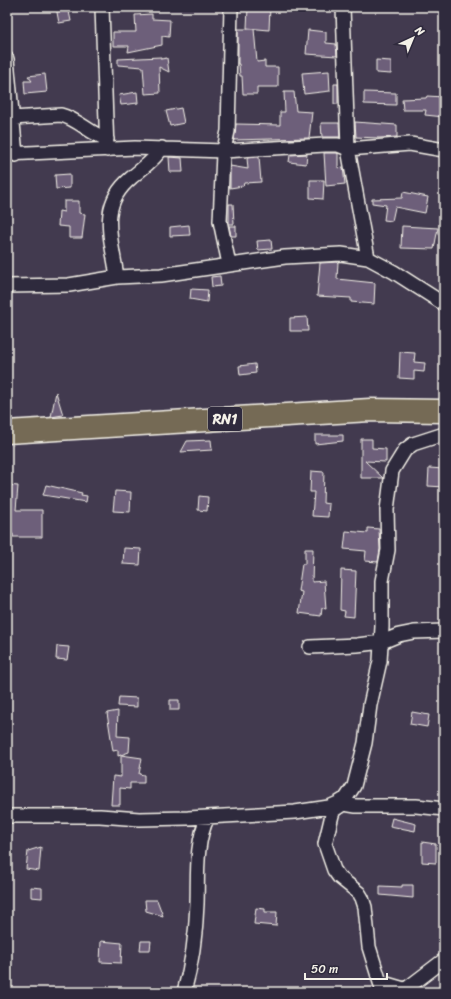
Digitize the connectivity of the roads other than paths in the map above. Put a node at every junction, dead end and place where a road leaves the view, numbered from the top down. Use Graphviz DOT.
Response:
graph roads {
  1 [pos="102,7"];
  2 [pos="231,7"];
  3 [pos="343,7"];
  4 [pos="7,59"];
  5 [pos="8,85"];
  6 [pos="12,118"];
  7 [pos="107,144"];
  8 [pos="162,148"];
  9 [pos="348,148"];
  10 [pos="444,150"];
  11 [pos="224,151"];
  12 [pos="12,155"];
  13 [pos="368,258"];
  14 [pos="229,264"];
  15 [pos="117,277"];
  16 [pos="7,286"];
  17 [pos="444,304"];
  18 [pos="444,411"];
  19 [pos="7,432"];
  20 [pos="444,434"];
  21 [pos="444,631"];
  22 [pos="382,642"];
  23 [pos="310,647"];
  24 [pos="341,804"];
  25 [pos="444,809"];
  26 [pos="7,816"];
  27 [pos="208,817"];
  28 [pos="444,960"];
  29 [pos="382,987"];
  30 [pos="403,991"];
  31 [pos="184,992"];
  1 -- 7 [label="street"];
  2 -- 11 [label="street"];
  3 -- 9 [label="street"];
  4 -- 5 [label="street"];
  5 -- 6 [label="street"];
  6 -- 7 [label="street"];
  6 -- 12 [label="street"];
  7 -- 8 [label="street"];
  7 -- 12 [label="street"];
  8 -- 11 [label="street"];
  8 -- 15 [label="street"];
  9 -- 10 [label="street"];
  9 -- 11 [label="street"];
  9 -- 13 [label="street"];
  11 -- 14 [label="street"];
  13 -- 14 [label="street"];
  13 -- 17 [label="street"];
  14 -- 15 [label="street"];
  15 -- 16 [label="street"];
  18 -- 19 [label="highway, RN1"];
  20 -- 22 [label="street"];
  21 -- 22 [label="street"];
  22 -- 23 [label="street"];
  22 -- 24 [label="street"];
  24 -- 25 [label="street"];
  24 -- 27 [label="street"];
  24 -- 29 [label="street"];
  26 -- 27 [label="street"];
  27 -- 31 [label="street"];
  28 -- 30 [label="street"];
  29 -- 30 [label="street"];
}
